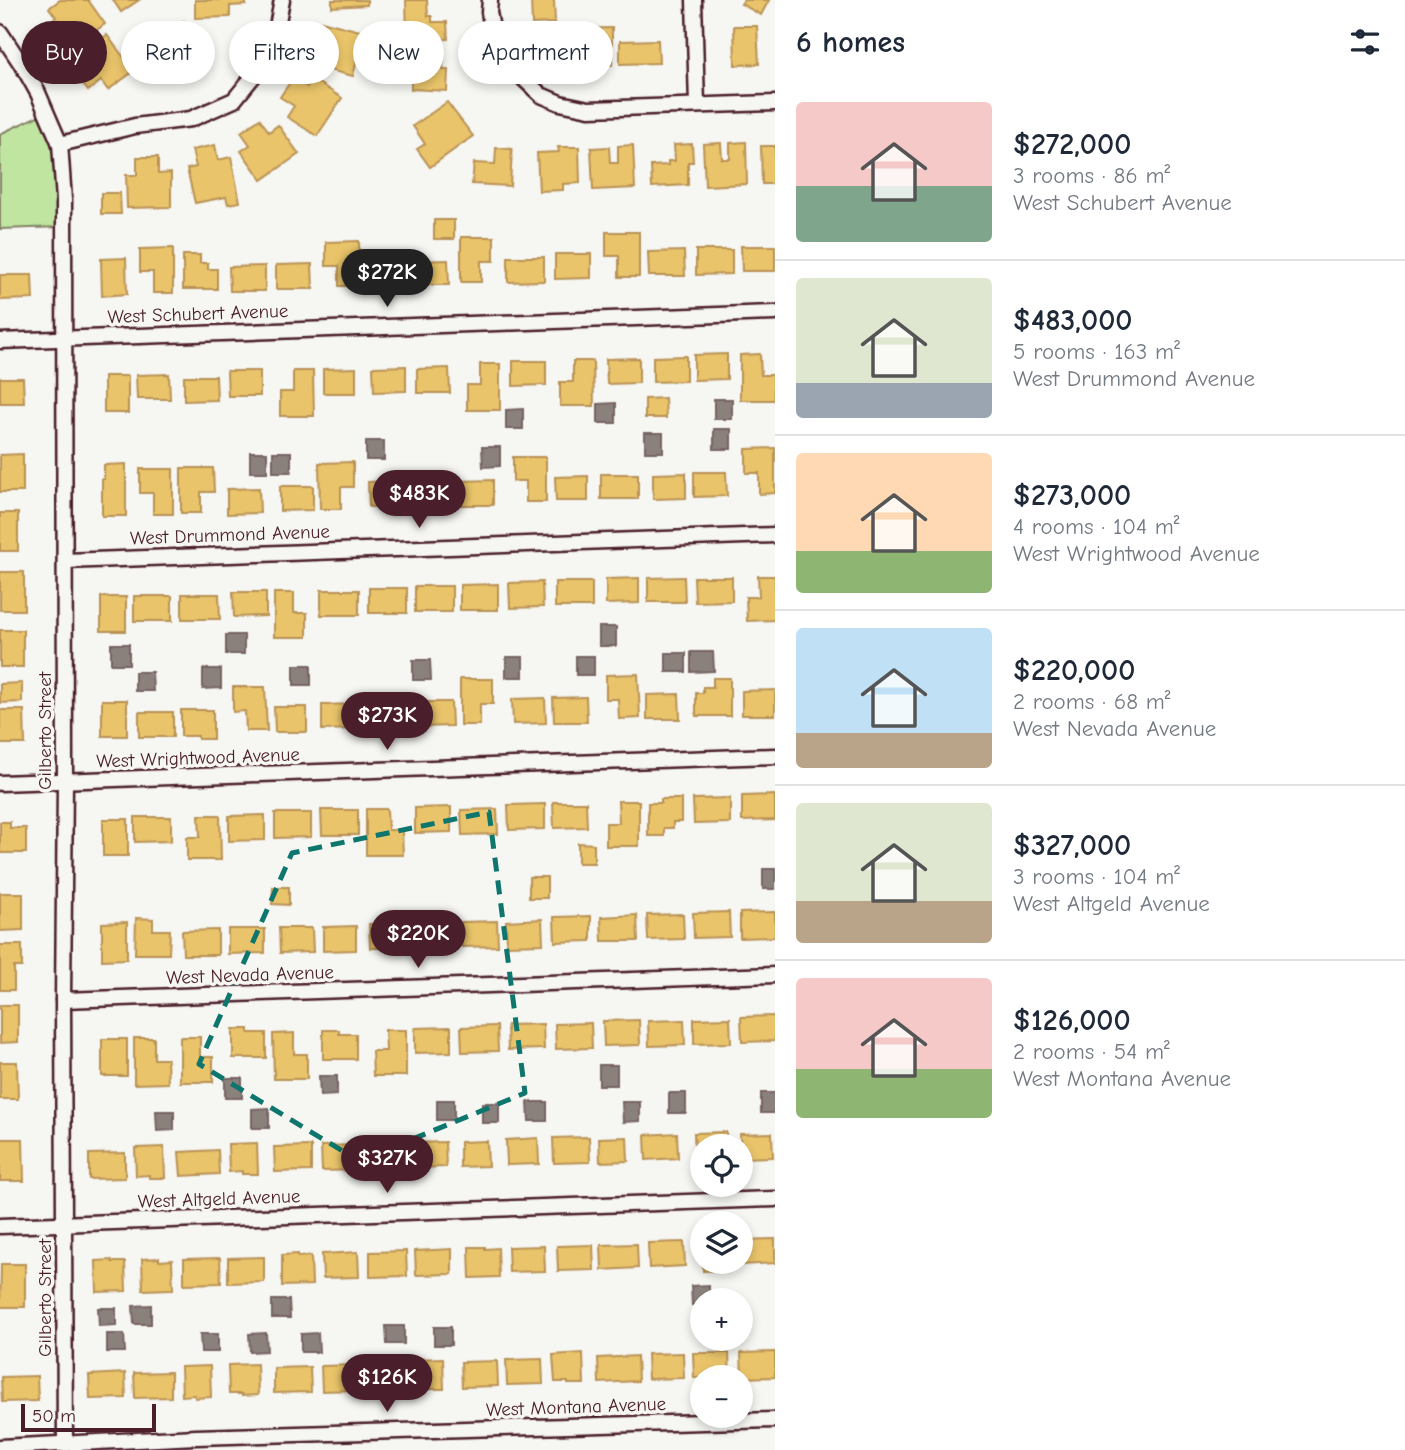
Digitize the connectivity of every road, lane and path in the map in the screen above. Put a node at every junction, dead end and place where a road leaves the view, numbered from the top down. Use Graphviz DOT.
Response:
graph roads {
  1 [pos="282,0"];
  2 [pos="490,0"];
  3 [pos="694,0"];
  4 [pos="0,32"];
  5 [pos="775,103"];
  6 [pos="697,106"];
  7 [pos="60,144"];
  8 [pos="775,313"];
  9 [pos="65,337"];
  10 [pos="0,341"];
  11 [pos="775,535"];
  12 [pos="65,561"];
  13 [pos="775,756"];
  14 [pos="65,782"];
  15 [pos="0,783"];
  16 [pos="775,975"];
  17 [pos="63,1000"];
  18 [pos="775,1199"];
  19 [pos="65,1224"];
  20 [pos="0,1226"];
  21 [pos="775,1420"];
  22 [pos="196,1444"];
  23 [pos="65,1445"];
  24 [pos="0,1447"];
  1 -- 7 [label="street"];
  2 -- 6 [label="street"];
  3 -- 6 [label="street"];
  4 -- 7 [label="street, Gilberto Street"];
  5 -- 6 [label="street"];
  7 -- 9 [label="street, Gilberto Street"];
  8 -- 9 [label="street, West Schubert Avenue"];
  9 -- 10 [label="street, West Schubert Avenue"];
  9 -- 12 [label="street, Gilberto Street"];
  11 -- 12 [label="street, West Drummond Avenue"];
  12 -- 14 [label="street, Gilberto Street"];
  13 -- 14 [label="street, West Wrightwood Avenue"];
  14 -- 15 [label="street, West Wrightwood Avenue"];
  14 -- 17 [label="street, Gilberto Street"];
  16 -- 17 [label="street, West Nevada Avenue"];
  17 -- 19 [label="street, Gilberto Street"];
  18 -- 19 [label="street, West Altgeld Avenue"];
  19 -- 20 [label="street, West Altgeld Avenue"];
  19 -- 23 [label="street, Gilberto Street"];
  21 -- 22 [label="street, West Montana Avenue"];
  22 -- 23 [label="street, West Montana Avenue"];
  23 -- 24 [label="street, West Montana Avenue"];
}
